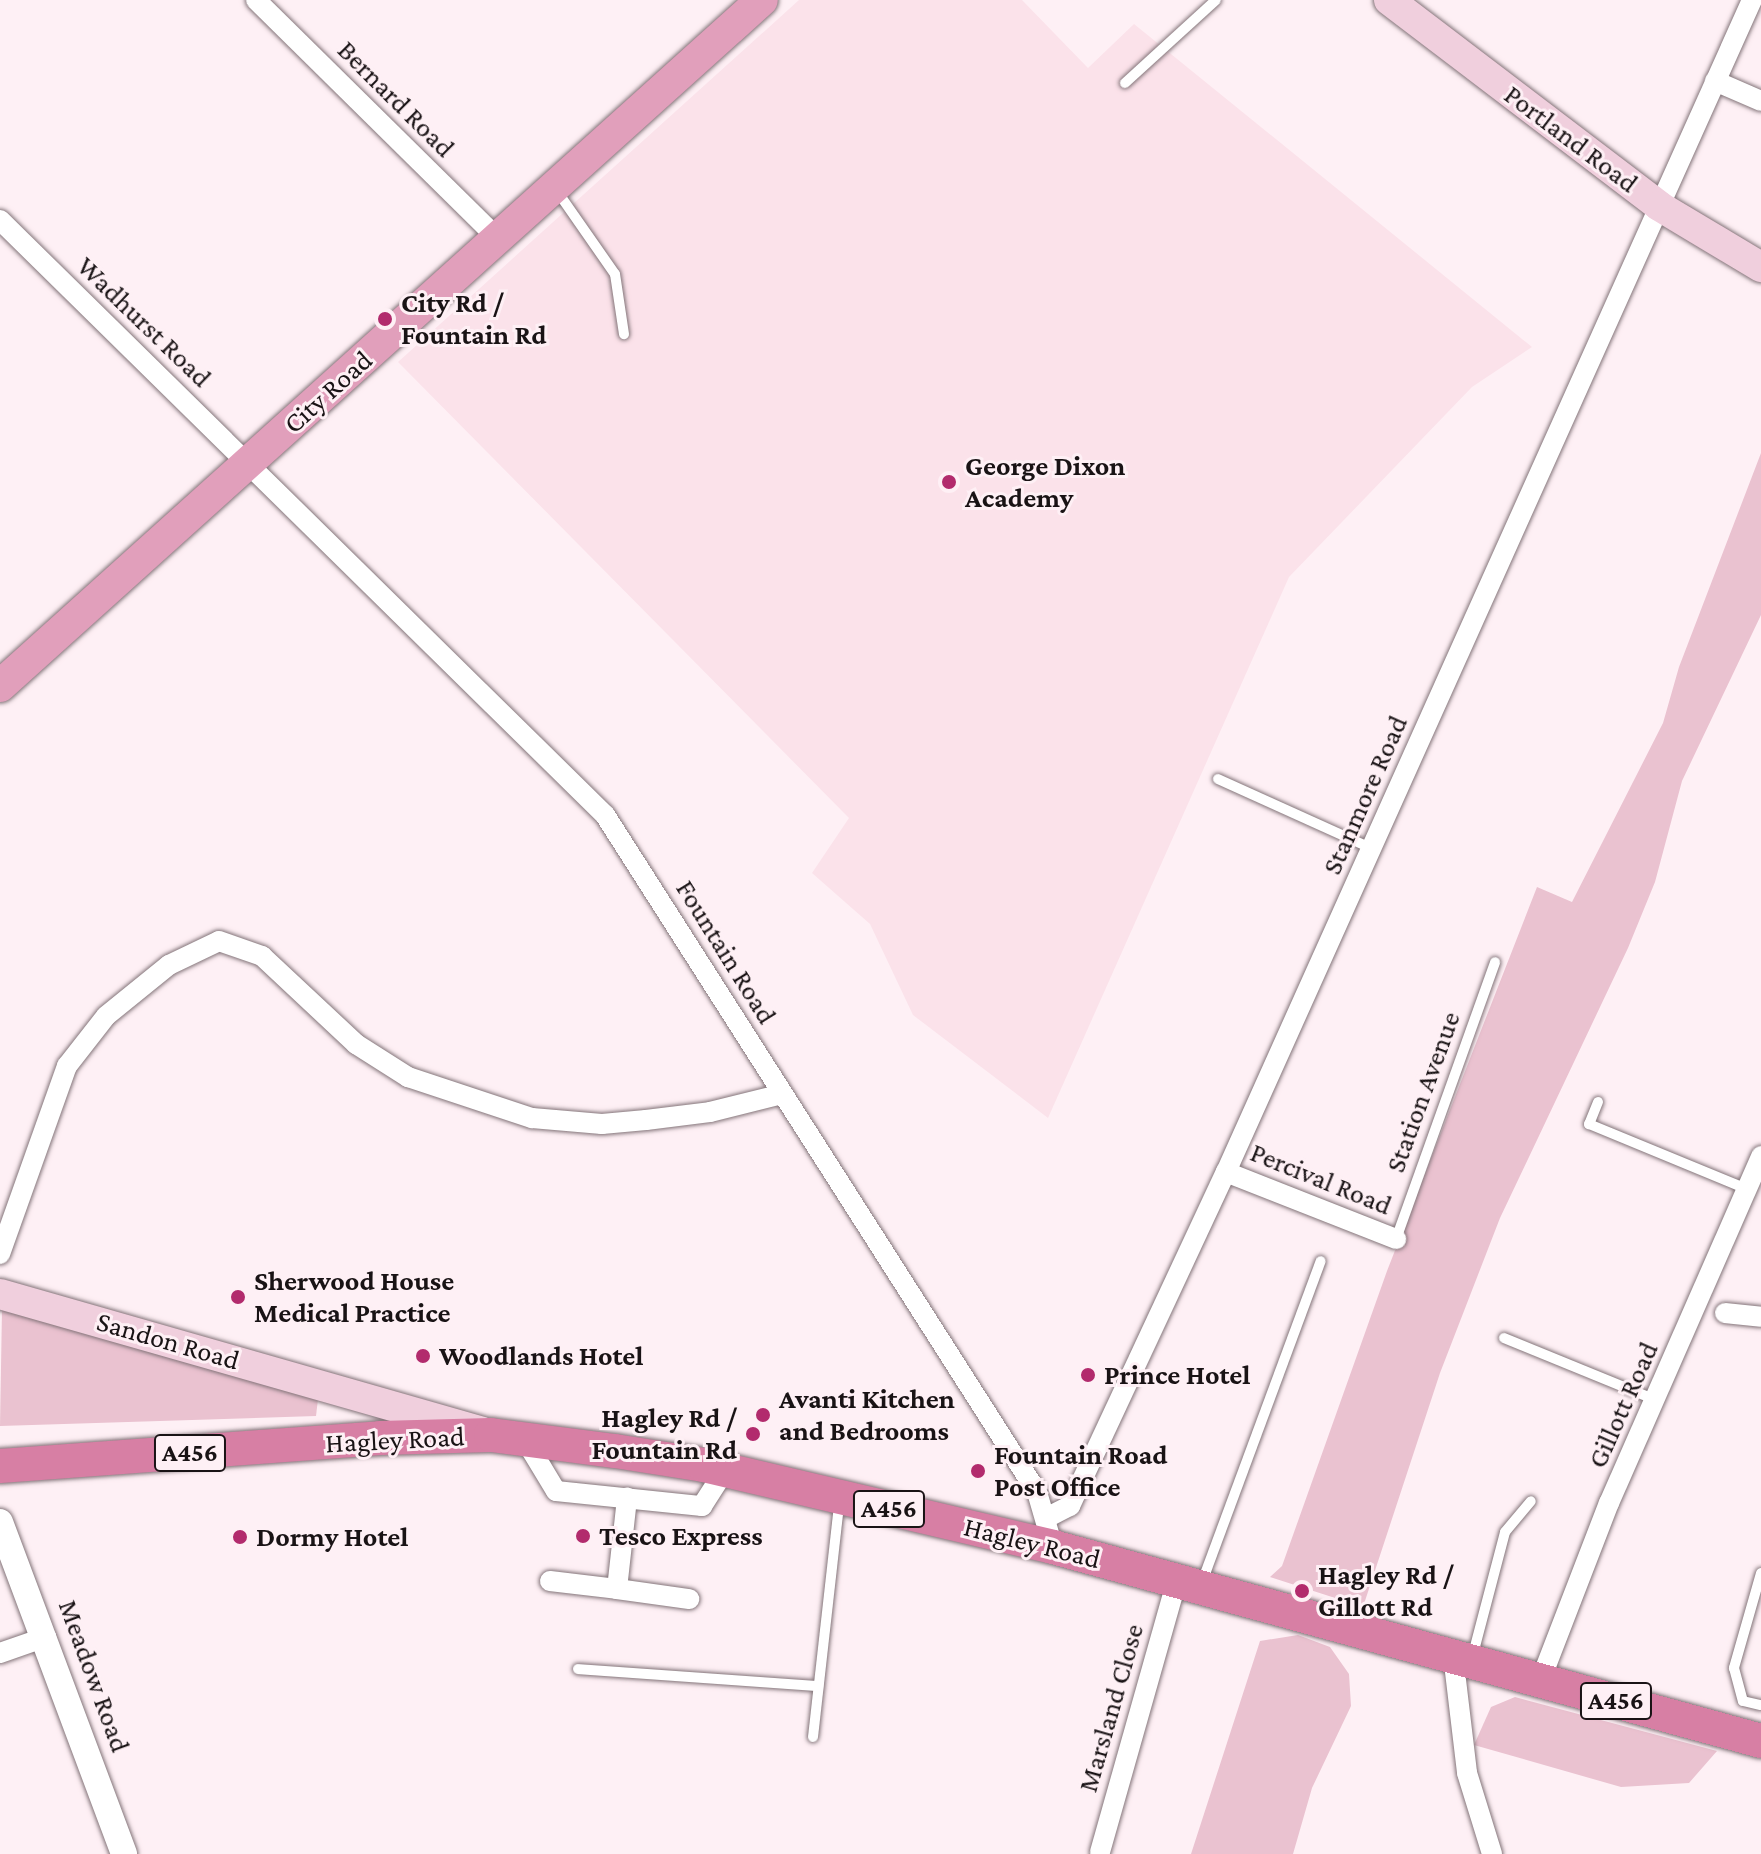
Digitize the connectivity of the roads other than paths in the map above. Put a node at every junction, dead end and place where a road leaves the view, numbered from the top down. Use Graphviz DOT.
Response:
graph roads {
  1 [pos="256,0"];
  2 [pos="762,0"];
  3 [pos="1216,0"];
  4 [pos="1389,0"];
  5 [pos="1752,0"];
  6 [pos="1715,81"];
  7 [pos="1125,83"];
  8 [pos="1761,101"];
  9 [pos="553,187"];
  10 [pos="1659,206"];
  11 [pos="0,220"];
  12 [pos="497,238"];
  13 [pos="1761,267"];
  14 [pos="624,334"];
  15 [pos="248,465"];
  16 [pos="0,686"];
  17 [pos="1218,779"];
  18 [pos="1371,848"];
  19 [pos="1495,962"];
  20 [pos="782,1094"];
  21 [pos="1598,1102"];
  22 [pos="1761,1156"];
  23 [pos="1226,1172"];
  24 [pos="1747,1189"];
  25 [pos="1396,1239"];
  26 [pos="0,1254"];
  27 [pos="1321,1261"];
  28 [pos="0,1294"];
  29 [pos="1725,1313"];
  30 [pos="1761,1317"];
  31 [pos="1504,1338"];
  32 [pos="336,1389"];
  33 [pos="1656,1400"];
  34 [pos="508,1436"];
  35 [pos="380,1438"];
  36 [pos="0,1466"];
  37 [pos="725,1470"];
  38 [pos="627,1498"];
  39 [pos="839,1498"];
  40 [pos="1531,1501"];
  41 [pos="0,1522"];
  42 [pos="1050,1532"];
  43 [pos="1761,1573"];
  44 [pos="550,1581"];
  45 [pos="1188,1583"];
  46 [pos="617,1589"];
  47 [pos="689,1599"];
  48 [pos="46,1637"];
  49 [pos="0,1653"];
  50 [pos="1462,1658"];
  51 [pos="578,1669"];
  52 [pos="1541,1679"];
  53 [pos="818,1686"];
  54 [pos="1761,1705"];
  55 [pos="813,1737"];
  56 [pos="1761,1741"];
  57 [pos="1100,1852"];
  58 [pos="124,1854"];
  59 [pos="1492,1854"];
  1 -- 12 [label="street, Bernard Road"];
  2 -- 9 [label="main road, City Road"];
  3 -- 7 [label="lane"];
  4 -- 10 [label="main road, Portland Road"];
  5 -- 6 [label="street, Stanmore Road"];
  6 -- 8 [label="street"];
  6 -- 10 [label="street, Stanmore Road"];
  9 -- 12 [label="main road, City Road"];
  9 -- 14 [label="lane"];
  10 -- 13 [label="main road, Portland Road"];
  10 -- 18 [label="street, Stanmore Road"];
  11 -- 15 [label="street, Wadhurst Road"];
  12 -- 15 [label="main road, City Road"];
  15 -- 16 [label="main road, City Road"];
  15 -- 20 [label="street, Fountain Road"];
  17 -- 18 [label="lane"];
  18 -- 23 [label="street, Stanmore Road"];
  19 -- 25 [label="lane, Station Avenue"];
  20 -- 26 [label="street"];
  20 -- 42 [label="street, Fountain Road"];
  21 -- 24 [label="lane"];
  22 -- 24 [label="street, Gillott Road"];
  23 -- 25 [label="street, Percival Road"];
  23 -- 42 [label="street, Stanmore Road"];
  24 -- 33 [label="street, Gillott Road"];
  27 -- 45 [label="lane"];
  28 -- 32 [label="main road, Sandon Road"];
  29 -- 30 [label="street"];
  31 -- 33 [label="lane"];
  32 -- 34 [label="main road, Sandon Road"];
  32 -- 35 [label="main road"];
  33 -- 52 [label="street, Gillott Road"];
  34 -- 35 [label="highway, Hagley Road / A456"];
  34 -- 37 [label="highway, Hagley Road / A456"];
  34 -- 38 [label="street"];
  35 -- 36 [label="highway, Hagley Road / A456"];
  37 -- 38 [label="street"];
  37 -- 39 [label="highway, Hagley Road / A456"];
  38 -- 46 [label="street"];
  39 -- 42 [label="highway, Hagley Road / A456"];
  39 -- 53 [label="lane"];
  40 -- 50 [label="lane"];
  41 -- 48 [label="street, Meadow Road"];
  42 -- 45 [label="highway, Hagley Road / A456"];
  43 -- 54 [label="lane"];
  44 -- 46 [label="street"];
  45 -- 50 [label="highway, Hagley Road / A456"];
  45 -- 57 [label="street, Marsland Close"];
  46 -- 47 [label="street"];
  48 -- 49 [label="street"];
  48 -- 58 [label="street, Meadow Road"];
  50 -- 52 [label="highway, Hagley Road / A456"];
  50 -- 59 [label="street"];
  51 -- 53 [label="lane"];
  52 -- 56 [label="highway, Hagley Road / A456"];
  53 -- 55 [label="lane"];
}
